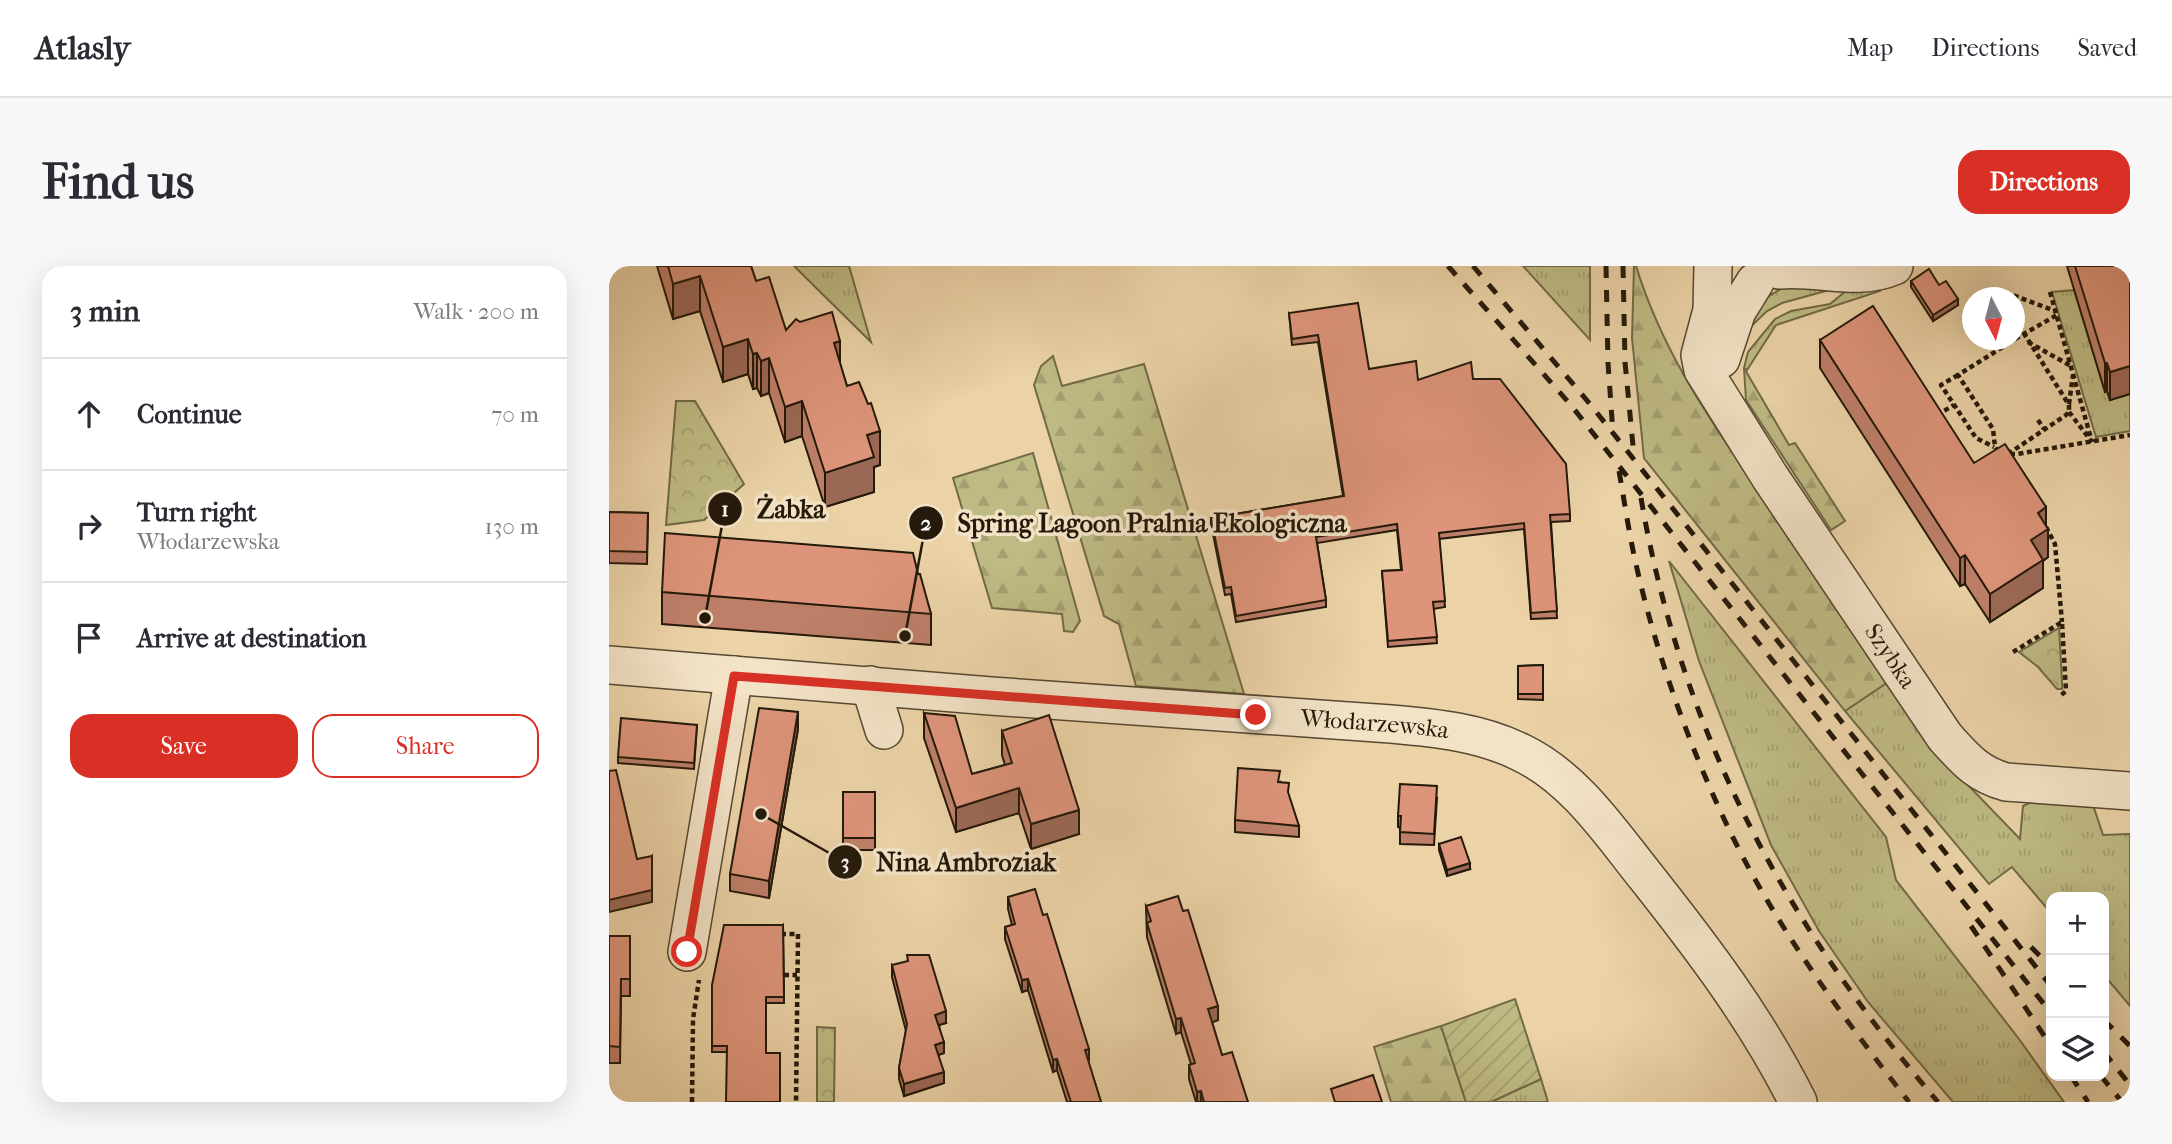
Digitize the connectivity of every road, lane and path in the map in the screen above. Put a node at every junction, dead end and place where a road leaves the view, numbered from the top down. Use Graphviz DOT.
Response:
graph roads {
  1 [pos="1714,266"];
  2 [pos="1894,266"];
  3 [pos="1773,273"];
  4 [pos="2050,292"];
  5 [pos="2025,300"];
  6 [pos="2056,313"];
  7 [pos="2025,333"];
  8 [pos="2025,336"];
  9 [pos="2028,342"];
  10 [pos="1996,350"];
  11 [pos="2072,366"];
  12 [pos="1958,374"];
  13 [pos="2074,374"];
  14 [pos="1954,405"];
  15 [pos="2069,405"];
  16 [pos="1725,408"];
  17 [pos="2069,412"];
  18 [pos="1929,419"];
  19 [pos="2038,419"];
  20 [pos="2044,429"];
  21 [pos="2130,435"];
  22 [pos="2092,442"];
  23 [pos="1995,447"];
  24 [pos="2009,454"];
  25 [pos="2042,521"];
  26 [pos="2062,622"];
  27 [pos="2013,652"];
  28 [pos="609,665"];
  29 [pos="734,676"];
  30 [pos="870,685"];
  31 [pos="2059,697"];
  32 [pos="884,730"];
  33 [pos="2130,791"];
  34 [pos="771,934"];
  35 [pos="687,952"];
  36 [pos="784,975"];
  37 [pos="797,975"];
  38 [pos="796,1102"];
  39 [pos="1798,1102"];
  1 -- 3 [label="street"];
  1 -- 16 [label="street, Szybka"];
  2 -- 3 [label="street"];
  3 -- 16 [label="street, Szybka"];
  4 -- 6 [label="path"];
  5 -- 6 [label="path"];
  6 -- 7 [label="path"];
  6 -- 11 [label="path"];
  8 -- 9 [label="path"];
  9 -- 11 [label="path"];
  9 -- 15 [label="path"];
  10 -- 12 [label="path"];
  11 -- 13 [label="path"];
  12 -- 14 [label="path"];
  12 -- 23 [label="path"];
  13 -- 15 [label="path"];
  13 -- 22 [label="path"];
  14 -- 18 [label="path"];
  14 -- 23 [label="path"];
  15 -- 17 [label="path"];
  16 -- 33 [label="street, Szybka"];
  17 -- 20 [label="path"];
  17 -- 22 [label="path"];
  19 -- 20 [label="path"];
  20 -- 24 [label="path"];
  21 -- 22 [label="path"];
  22 -- 24 [label="path"];
  23 -- 24 [label="path"];
  25 -- 26 [label="path"];
  26 -- 27 [label="path"];
  26 -- 31 [label="path"];
  28 -- 29 [label="street, Włodarzewska"];
  29 -- 30 [label="street, Włodarzewska"];
  29 -- 35 [label="street"];
  30 -- 32 [label="street"];
  30 -- 39 [label="street, Włodarzewska"];
  34 -- 37 [label="path"];
  36 -- 37 [label="path"];
  37 -- 38 [label="path"];
}
